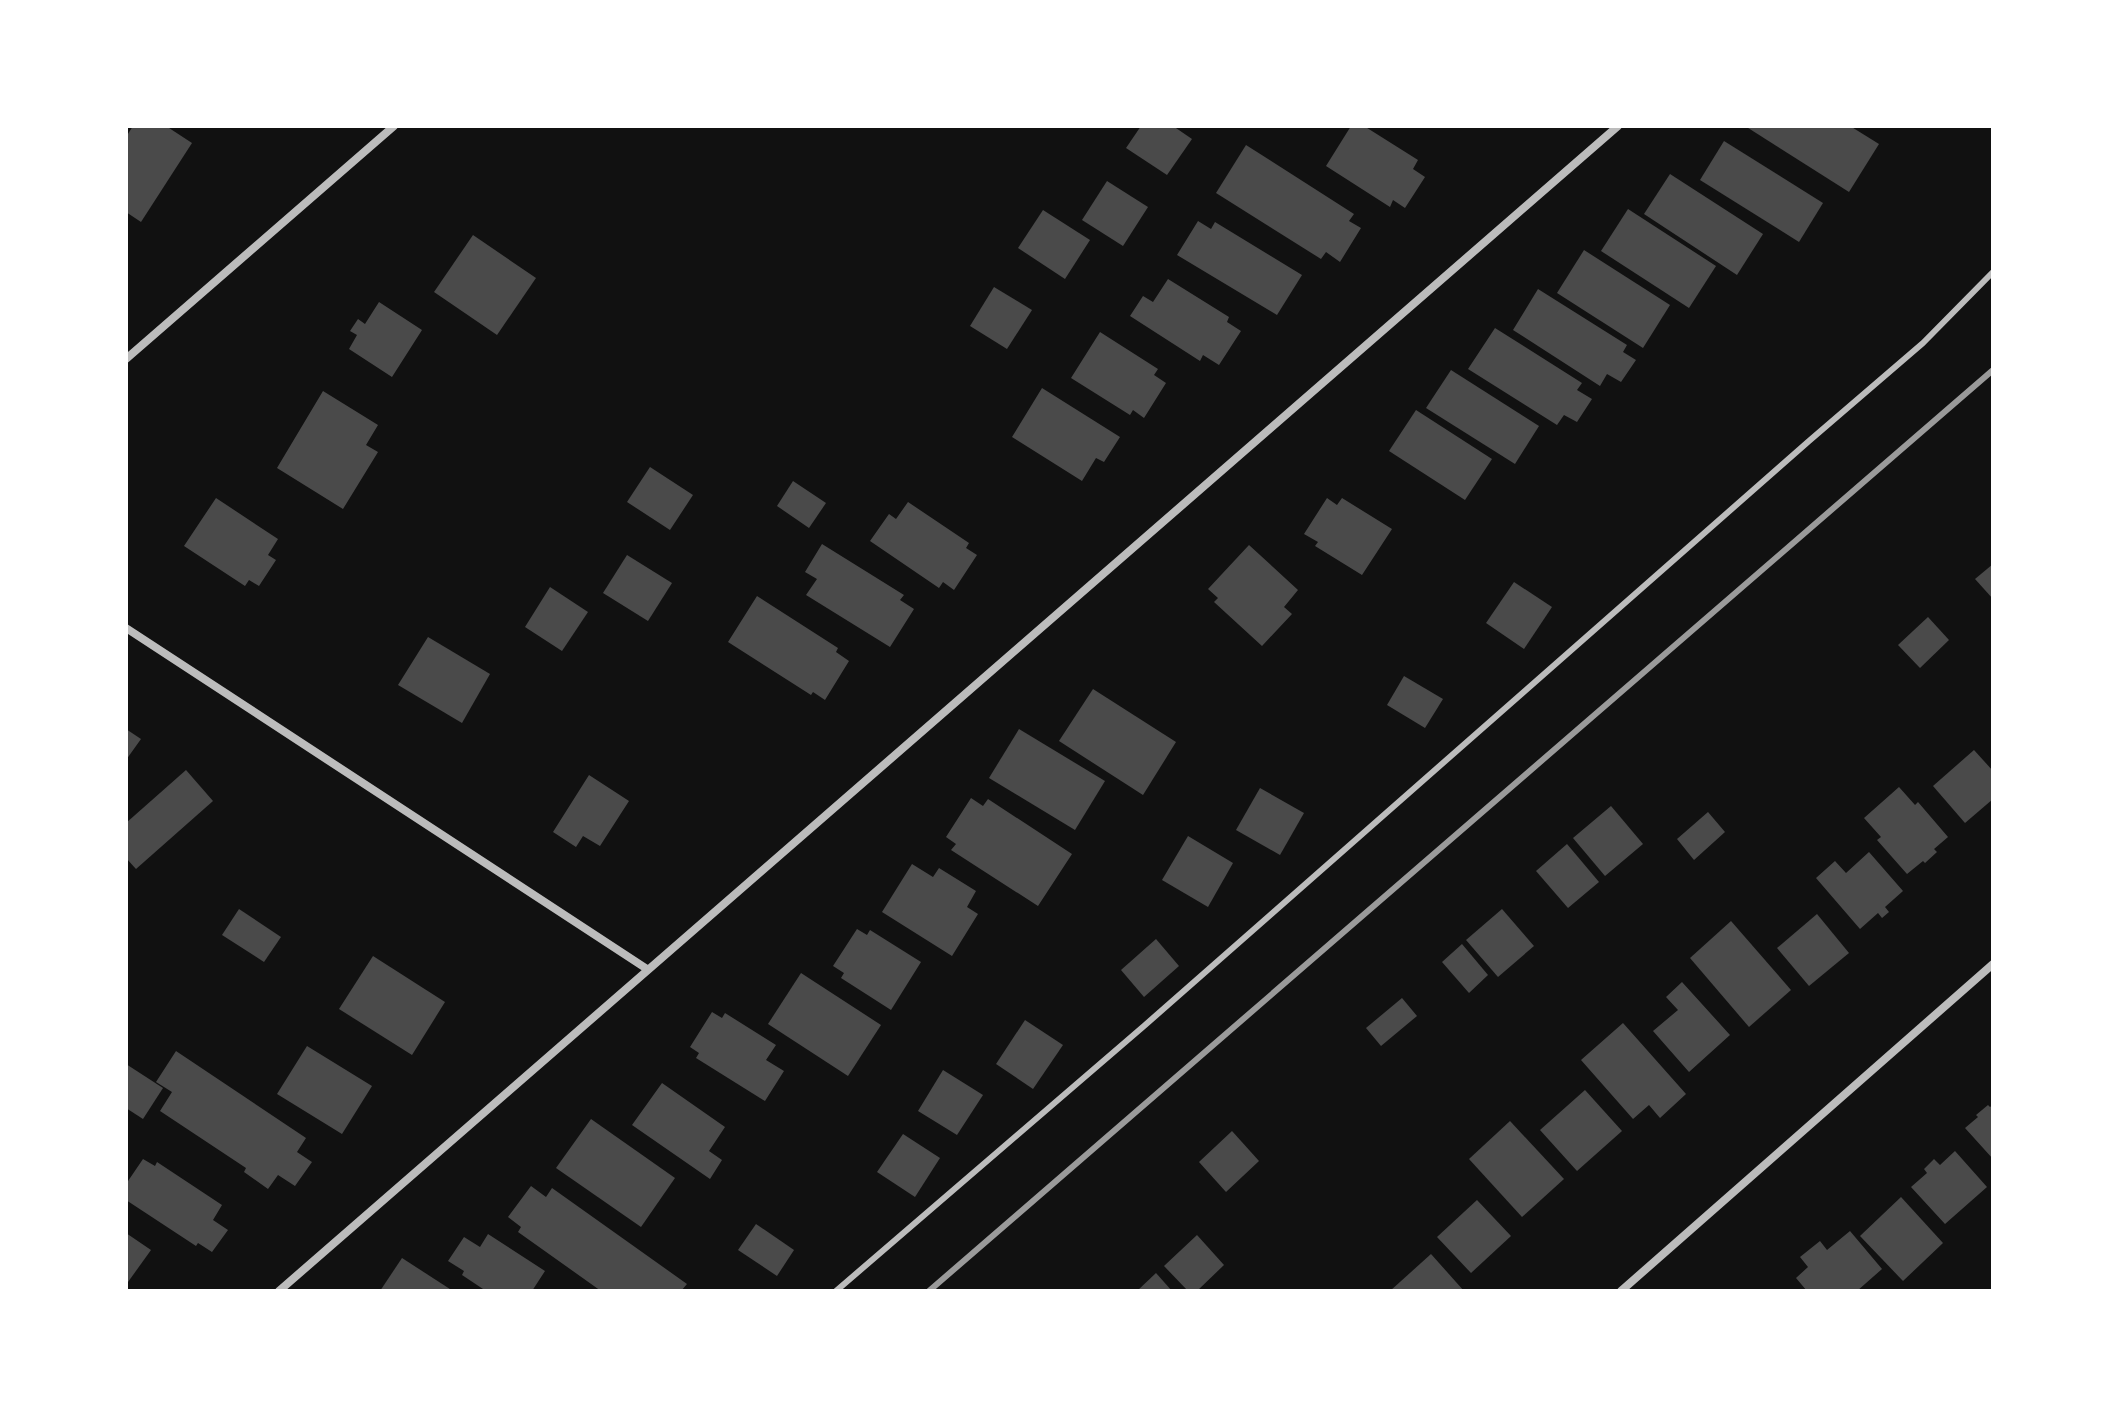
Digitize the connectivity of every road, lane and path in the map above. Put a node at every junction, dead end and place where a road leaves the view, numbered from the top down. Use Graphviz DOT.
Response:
graph roads {
  1 [pos="394,126"];
  2 [pos="1618,126"];
  3 [pos="1993,272"];
  4 [pos="126,359"];
  5 [pos="126,628"];
  6 [pos="1993,964"];
  7 [pos="647,969"];
  8 [pos="279,1291"];
  9 [pos="836,1291"];
  10 [pos="1621,1291"];
  1 -- 4 [label="street"];
  2 -- 7 [label="street"];
  3 -- 9 [label="lane"];
  5 -- 7 [label="street"];
  6 -- 10 [label="street"];
  7 -- 8 [label="street"];
}
